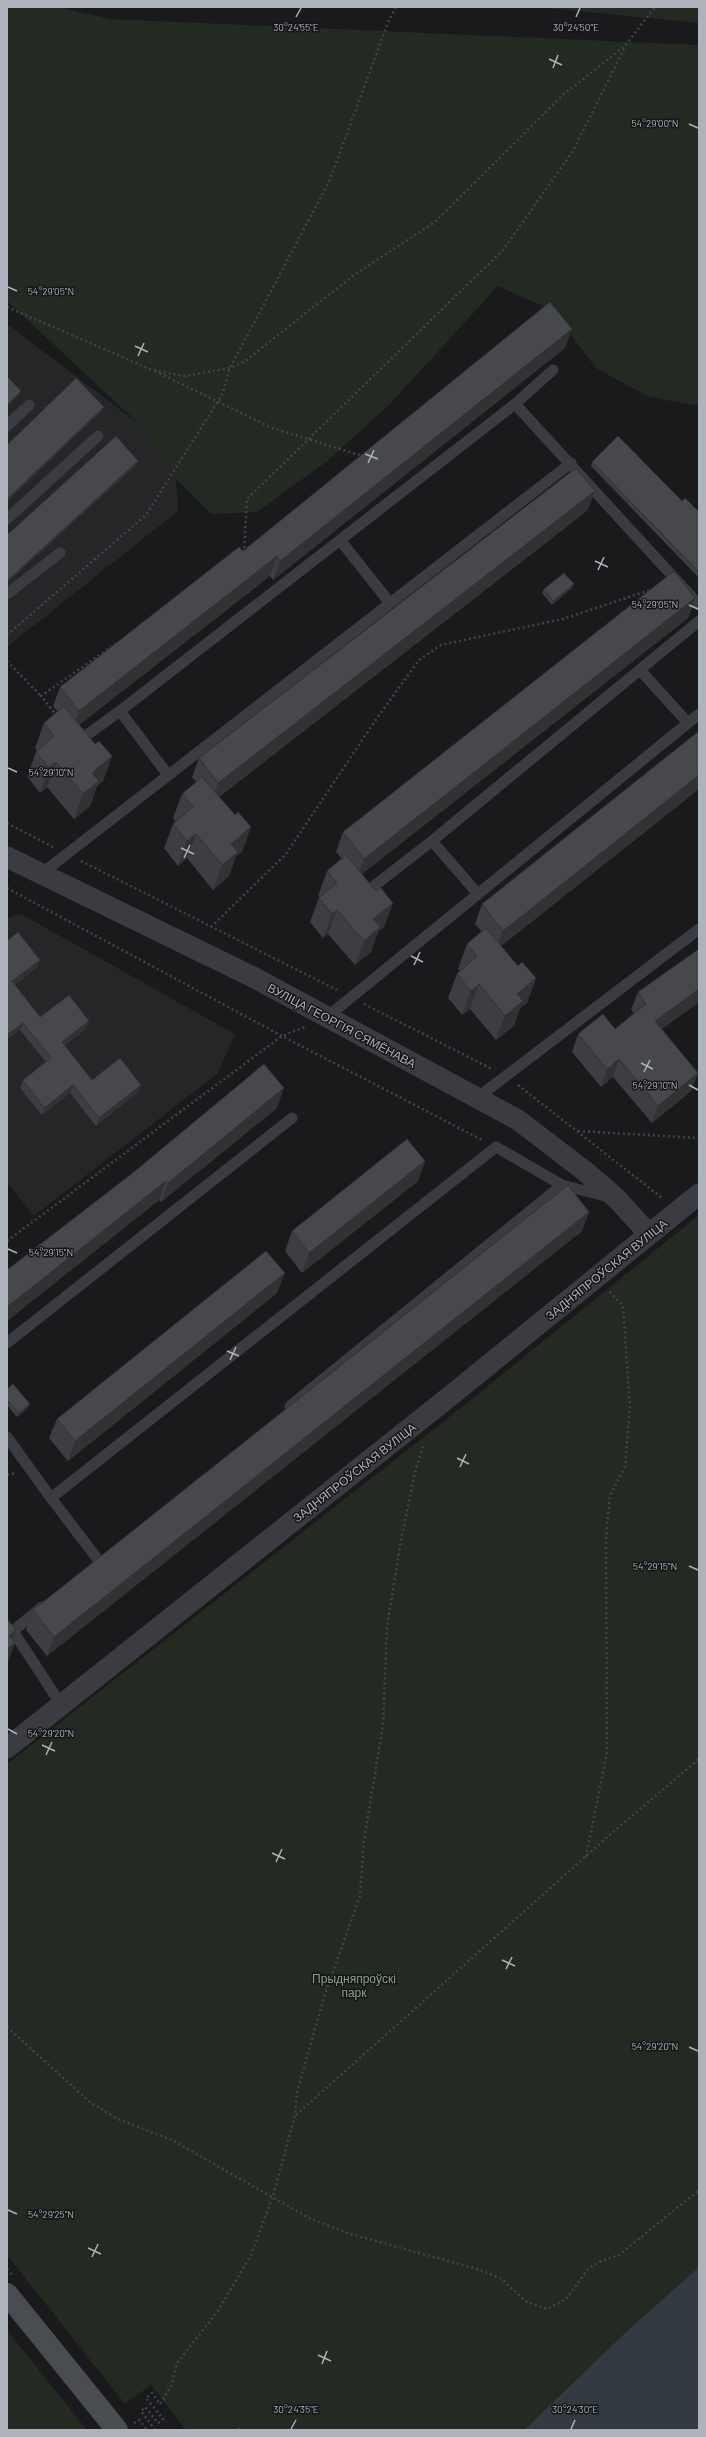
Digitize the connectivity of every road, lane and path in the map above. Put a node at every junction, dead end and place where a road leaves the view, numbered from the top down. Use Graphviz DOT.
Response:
graph roads {
  1 [pos="396,7"];
  2 [pos="654,7"];
  3 [pos="625,46"];
  4 [pos="7,307"];
  5 [pos="230,368"];
  6 [pos="152,370"];
  7 [pos="553,370"];
  8 [pos="217,402"];
  9 [pos="515,404"];
  10 [pos="29,405"];
  11 [pos="7,426"];
  12 [pos="98,436"];
  13 [pos="309,439"];
  14 [pos="370,459"];
  15 [pos="571,463"];
  16 [pos="7,518"];
  17 [pos="340,540"];
  18 [pos="244,552"];
  19 [pos="60,553"];
  20 [pos="237,557"];
  21 [pos="248,558"];
  22 [pos="677,581"];
  23 [pos="7,594"];
  24 [pos="390,603"];
  25 [pos="699,605"];
  26 [pos="699,621"];
  27 [pos="7,636"];
  28 [pos="124,638"];
  29 [pos="7,661"];
  30 [pos="640,670"];
  31 [pos="41,696"];
  32 [pos="120,711"];
  33 [pos="699,714"];
  34 [pos="59,720"];
  35 [pos="688,723"];
  36 [pos="84,736"];
  37 [pos="168,775"];
  38 [pos="432,841"];
  39 [pos="7,857"];
  40 [pos="41,874"];
  41 [pos="374,886"];
  42 [pos="7,888"];
  43 [pos="478,894"];
  44 [pos="211,927"];
  45 [pos="699,929"];
  46 [pos="327,1017"];
  47 [pos="282,1036"];
  48 [pos="477,1098"];
  49 [pos="292,1118"];
  50 [pos="577,1131"];
  51 [pos="699,1138"];
  52 [pos="496,1147"];
  53 [pos="562,1185"];
  54 [pos="699,1194"];
  55 [pos="616,1198"];
  56 [pos="649,1234"];
  57 [pos="7,1240"];
  58 [pos="596,1277"];
  59 [pos="7,1343"];
  60 [pos="278,1416"];
  61 [pos="7,1437"];
  62 [pos="425,1440"];
  63 [pos="52,1498"];
  64 [pos="99,1561"];
  65 [pos="50,1601"];
  66 [pos="10,1630"];
  67 [pos="62,1706"];
  68 [pos="7,1748"];
  69 [pos="699,1759"];
  70 [pos="586,1857"];
  71 [pos="7,2027"];
  72 [pos="295,2115"];
  73 [pos="699,2190"];
  74 [pos="273,2196"];
  75 [pos="7,2294"];
  76 [pos="127,2428"];
  77 [pos="147,2430"];
  78 [pos="155,2430"];
  1 -- 5 [label="path"];
  2 -- 3 [label="path"];
  3 -- 5 [label="path"];
  3 -- 13 [label="path"];
  4 -- 6 [label="path"];
  5 -- 6 [label="path"];
  5 -- 8 [label="path"];
  6 -- 8 [label="path"];
  7 -- 9 [label="lane"];
  8 -- 13 [label="path"];
  8 -- 27 [label="path"];
  9 -- 15 [label="lane"];
  9 -- 17 [label="lane"];
  10 -- 11 [label="lane"];
  12 -- 16 [label="lane"];
  13 -- 14 [label="path"];
  13 -- 18 [label="path"];
  15 -- 22 [label="lane"];
  15 -- 24 [label="lane"];
  17 -- 24 [label="lane"];
  17 -- 32 [label="lane"];
  18 -- 20 [label="path"];
  18 -- 21 [label="path"];
  19 -- 23 [label="lane"];
  22 -- 25 [label="lane"];
  22 -- 44 [label="path"];
  24 -- 37 [label="lane"];
  26 -- 30 [label="lane"];
  28 -- 31 [label="path"];
  29 -- 31 [label="path"];
  30 -- 35 [label="lane"];
  30 -- 38 [label="lane"];
  31 -- 34 [label="path"];
  32 -- 36 [label="lane"];
  32 -- 37 [label="lane"];
  33 -- 35 [label="lane"];
  35 -- 43 [label="lane"];
  37 -- 40 [label="lane"];
  38 -- 41 [label="lane"];
  38 -- 43 [label="lane"];
  39 -- 40 [label="street, ВУЛІЦА ГЕОРГІЯ СЯМЁНАВА"];
  40 -- 46 [label="street, ВУЛІЦА ГЕОРГІЯ СЯМЁНАВА"];
  42 -- 47 [label="path"];
  43 -- 46 [label="lane"];
  45 -- 48 [label="lane"];
  46 -- 47 [label="path"];
  46 -- 48 [label="street, ВУЛІЦА ГЕОРГІЯ СЯМЁНАВА"];
  47 -- 52 [label="path"];
  47 -- 57 [label="path"];
  48 -- 55 [label="street, ВУЛІЦА ГЕОРГІЯ СЯМЁНАВА"];
  49 -- 59 [label="lane"];
  50 -- 51 [label="path"];
  52 -- 53 [label="lane"];
  52 -- 63 [label="lane"];
  53 -- 55 [label="lane"];
  53 -- 60 [label="lane"];
  54 -- 56 [label="street, ЗАДНЯПРОЎСКАЯ ВУЛІЦА"];
  55 -- 56 [label="street, ВУЛІЦА ГЕОРГІЯ СЯМЁНАВА"];
  56 -- 58 [label="street, ЗАДНЯПРОЎСКАЯ ВУЛІЦА"];
  58 -- 67 [label="street, ЗАДНЯПРОЎСКАЯ ВУЛІЦА"];
  58 -- 70 [label="path"];
  61 -- 63 [label="lane"];
  62 -- 72 [label="path"];
  63 -- 64 [label="lane"];
  65 -- 66 [label="lane"];
  66 -- 67 [label="lane"];
  67 -- 68 [label="street, ЗАДНЯПРОЎСКАЯ ВУЛІЦА"];
  69 -- 70 [label="path"];
  70 -- 72 [label="path"];
  71 -- 74 [label="path"];
  72 -- 74 [label="path"];
  73 -- 74 [label="path"];
  74 -- 78 [label="path"];
  75 -- 76 [label="main road"];
  76 -- 77 [label="path"];
}
